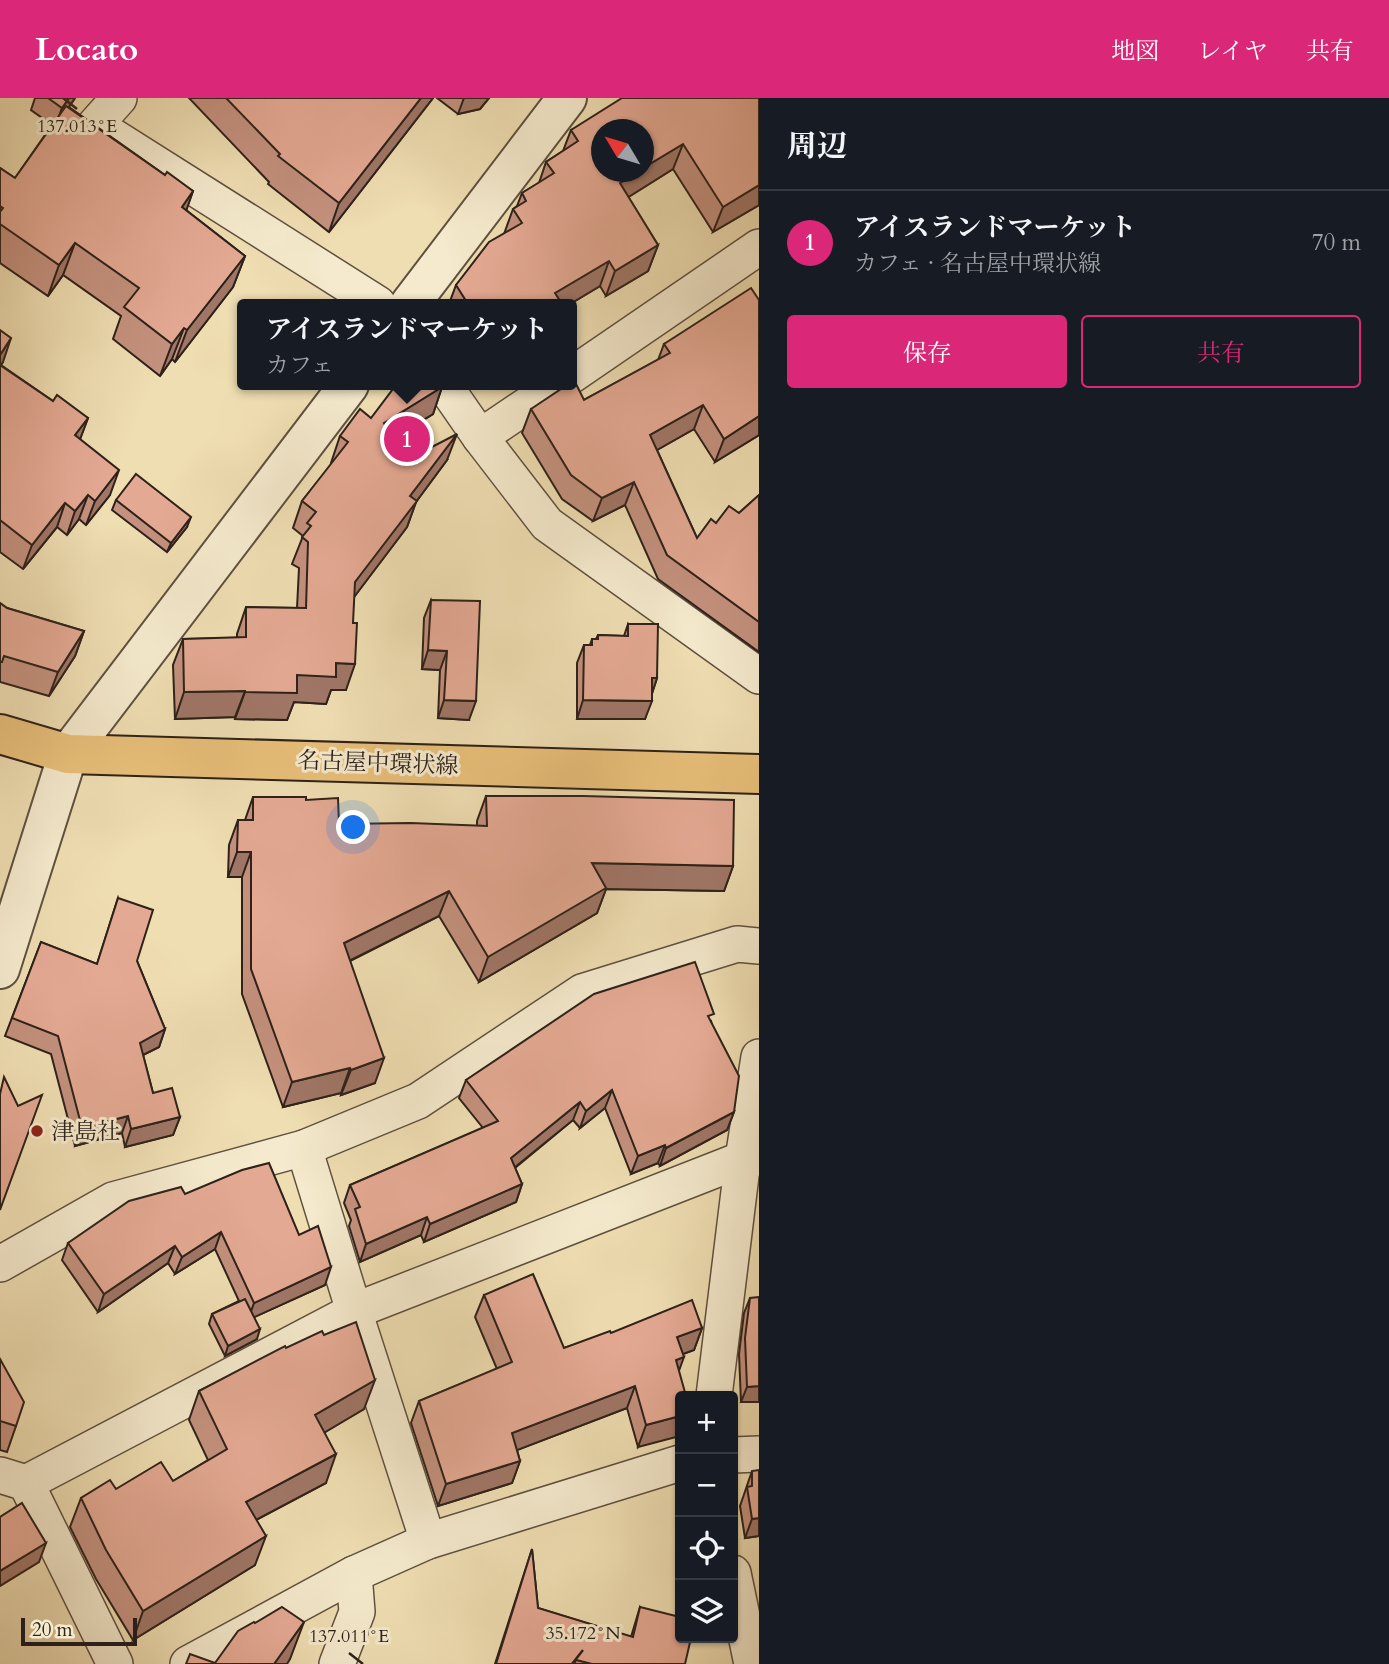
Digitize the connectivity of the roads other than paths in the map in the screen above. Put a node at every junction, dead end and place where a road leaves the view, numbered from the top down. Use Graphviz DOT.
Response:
graph roads {
  1 [pos="119,98"];
  2 [pos="567,98"];
  3 [pos="759,247"];
  4 [pos="370,299"];
  5 [pos="414,299"];
  6 [pos="577,371"];
  7 [pos="345,390"];
  8 [pos="447,390"];
  9 [pos="550,390"];
  10 [pos="480,437"];
  11 [pos="759,676"];
  12 [pos="0,734"];
  13 [pos="68,754"];
  14 [pos="759,775"];
  15 [pos="759,946"];
  16 [pos="0,970"];
  17 [pos="759,1057"];
  18 [pos="304,1148"];
  19 [pos="751,1159"];
  20 [pos="0,1264"];
  21 [pos="354,1311"];
  22 [pos="715,1391"];
  23 [pos="759,1454"];
  24 [pos="738,1455"];
  25 [pos="675,1465"];
  26 [pos="13,1479"];
  27 [pos="428,1541"];
  28 [pos="354,1574"];
  29 [pos="734,1580"];
  30 [pos="115,1664"];
  31 [pos="188,1664"];
  32 [pos="337,1664"];
  33 [pos="752,1664"];
  1 -- 4 [label="street"];
  2 -- 5 [label="street"];
  3 -- 6 [label="street"];
  7 -- 13 [label="street"];
  8 -- 10 [label="street"];
  9 -- 10 [label="street"];
  10 -- 11 [label="street"];
  12 -- 13 [label="main road, 名古屋中環状線"];
  13 -- 14 [label="main road, 名古屋中環状線"];
  13 -- 16 [label="street"];
  15 -- 18 [label="street"];
  17 -- 19 [label="street"];
  18 -- 20 [label="street"];
  18 -- 21 [label="street"];
  19 -- 21 [label="street"];
  19 -- 22 [label="street"];
  21 -- 26 [label="street"];
  21 -- 27 [label="street"];
  23 -- 24 [label="street"];
  25 -- 27 [label="street"];
  26 -- 30 [label="street"];
  27 -- 28 [label="street"];
  28 -- 31 [label="street"];
  28 -- 32 [label="street"];
  29 -- 33 [label="street"];
}
